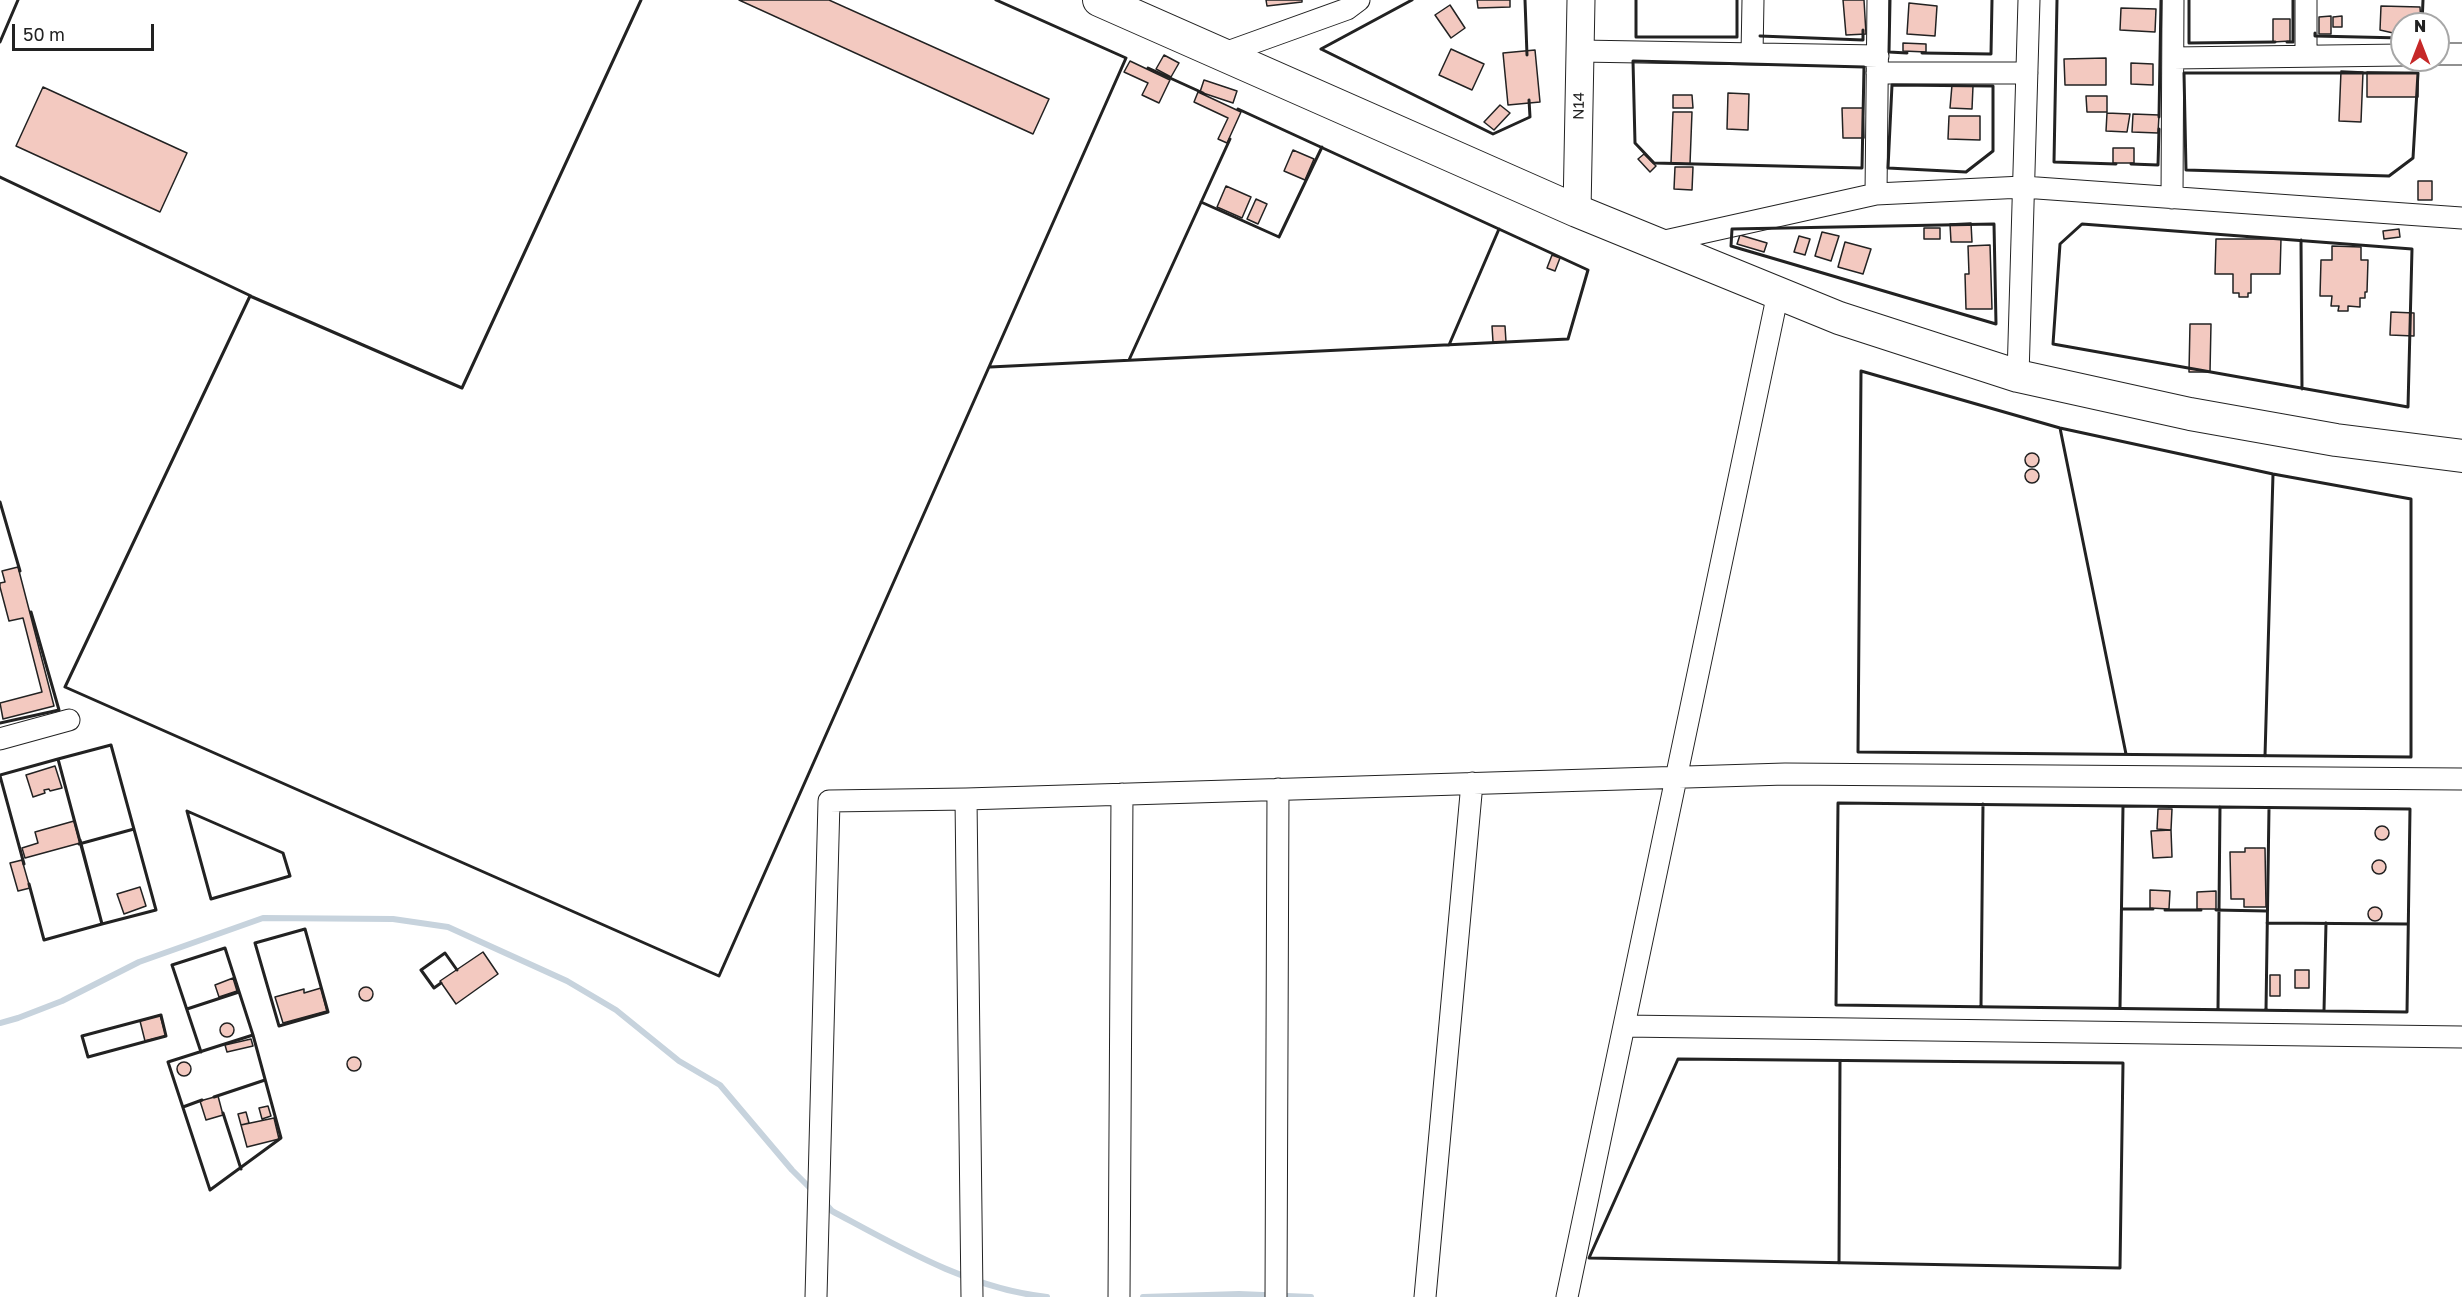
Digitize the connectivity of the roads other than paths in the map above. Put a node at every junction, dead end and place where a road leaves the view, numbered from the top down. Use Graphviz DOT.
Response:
graph roads {
  1 [pos="1099,0"];
  2 [pos="1359,0"];
  3 [pos="1581,0"];
  4 [pos="1753,0"];
  5 [pos="1878,0"];
  6 [pos="2029,0"];
  7 [pos="2173,0"];
  8 [pos="2306,0"];
  9 [pos="1580,51"];
  10 [pos="1222,54"];
  11 [pos="1752,54"];
  12 [pos="2390,55"];
  13 [pos="2306,56"];
  14 [pos="2173,58"];
  15 [pos="1878,64"];
  16 [pos="2027,73"];
  17 [pos="2023,187"];
  18 [pos="1876,194"];
  19 [pos="2172,198"];
  20 [pos="1577,211"];
  21 [pos="2462,218"];
  22 [pos="1654,244"];
  23 [pos="1778,293"];
  24 [pos="2018,376"];
  25 [pos="2462,456"];
  26 [pos="69,720"];
  27 [pos="0,739"];
  28 [pos="1676,777"];
  29 [pos="2462,779"];
  30 [pos="1472,783"];
  31 [pos="1278,789"];
  32 [pos="1122,795"];
  33 [pos="966,799"];
  34 [pos="1624,1026"];
  35 [pos="2462,1037"];
  36 [pos="816,1297"];
  37 [pos="972,1297"];
  38 [pos="1119,1297"];
  39 [pos="1275,1297"];
  40 [pos="1425,1297"];
  41 [pos="1567,1297"];
  1 -- 10 [label="highway"];
  2 -- 10 [label="street"];
  3 -- 9 [label="main road, N14"];
  4 -- 11 [label="street"];
  5 -- 15 [label="street"];
  6 -- 16 [label="street"];
  7 -- 14 [label="street"];
  8 -- 13 [label="street"];
  9 -- 11 [label="street"];
  9 -- 20 [label="main road, N14"];
  10 -- 20 [label="highway"];
  11 -- 15 [label="street"];
  12 -- 13 [label="street"];
  13 -- 14 [label="street"];
  14 -- 19 [label="street"];
  15 -- 16 [label="street"];
  15 -- 18 [label="street"];
  16 -- 17 [label="street"];
  17 -- 18 [label="street"];
  17 -- 19 [label="street"];
  17 -- 24 [label="street"];
  18 -- 22 [label="street"];
  19 -- 21 [label="street"];
  20 -- 22 [label="highway"];
  22 -- 23 [label="highway"];
  23 -- 24 [label="highway"];
  23 -- 28 [label="street"];
  24 -- 25 [label="highway"];
  26 -- 27 [label="street"];
  28 -- 29 [label="street"];
  28 -- 30 [label="street"];
  28 -- 34 [label="street"];
  30 -- 31 [label="street"];
  30 -- 40 [label="street"];
  31 -- 32 [label="street"];
  31 -- 39 [label="street"];
  32 -- 33 [label="street"];
  32 -- 38 [label="street"];
  33 -- 36 [label="street"];
  33 -- 37 [label="street"];
  34 -- 35 [label="street"];
  34 -- 41 [label="street"];
}
